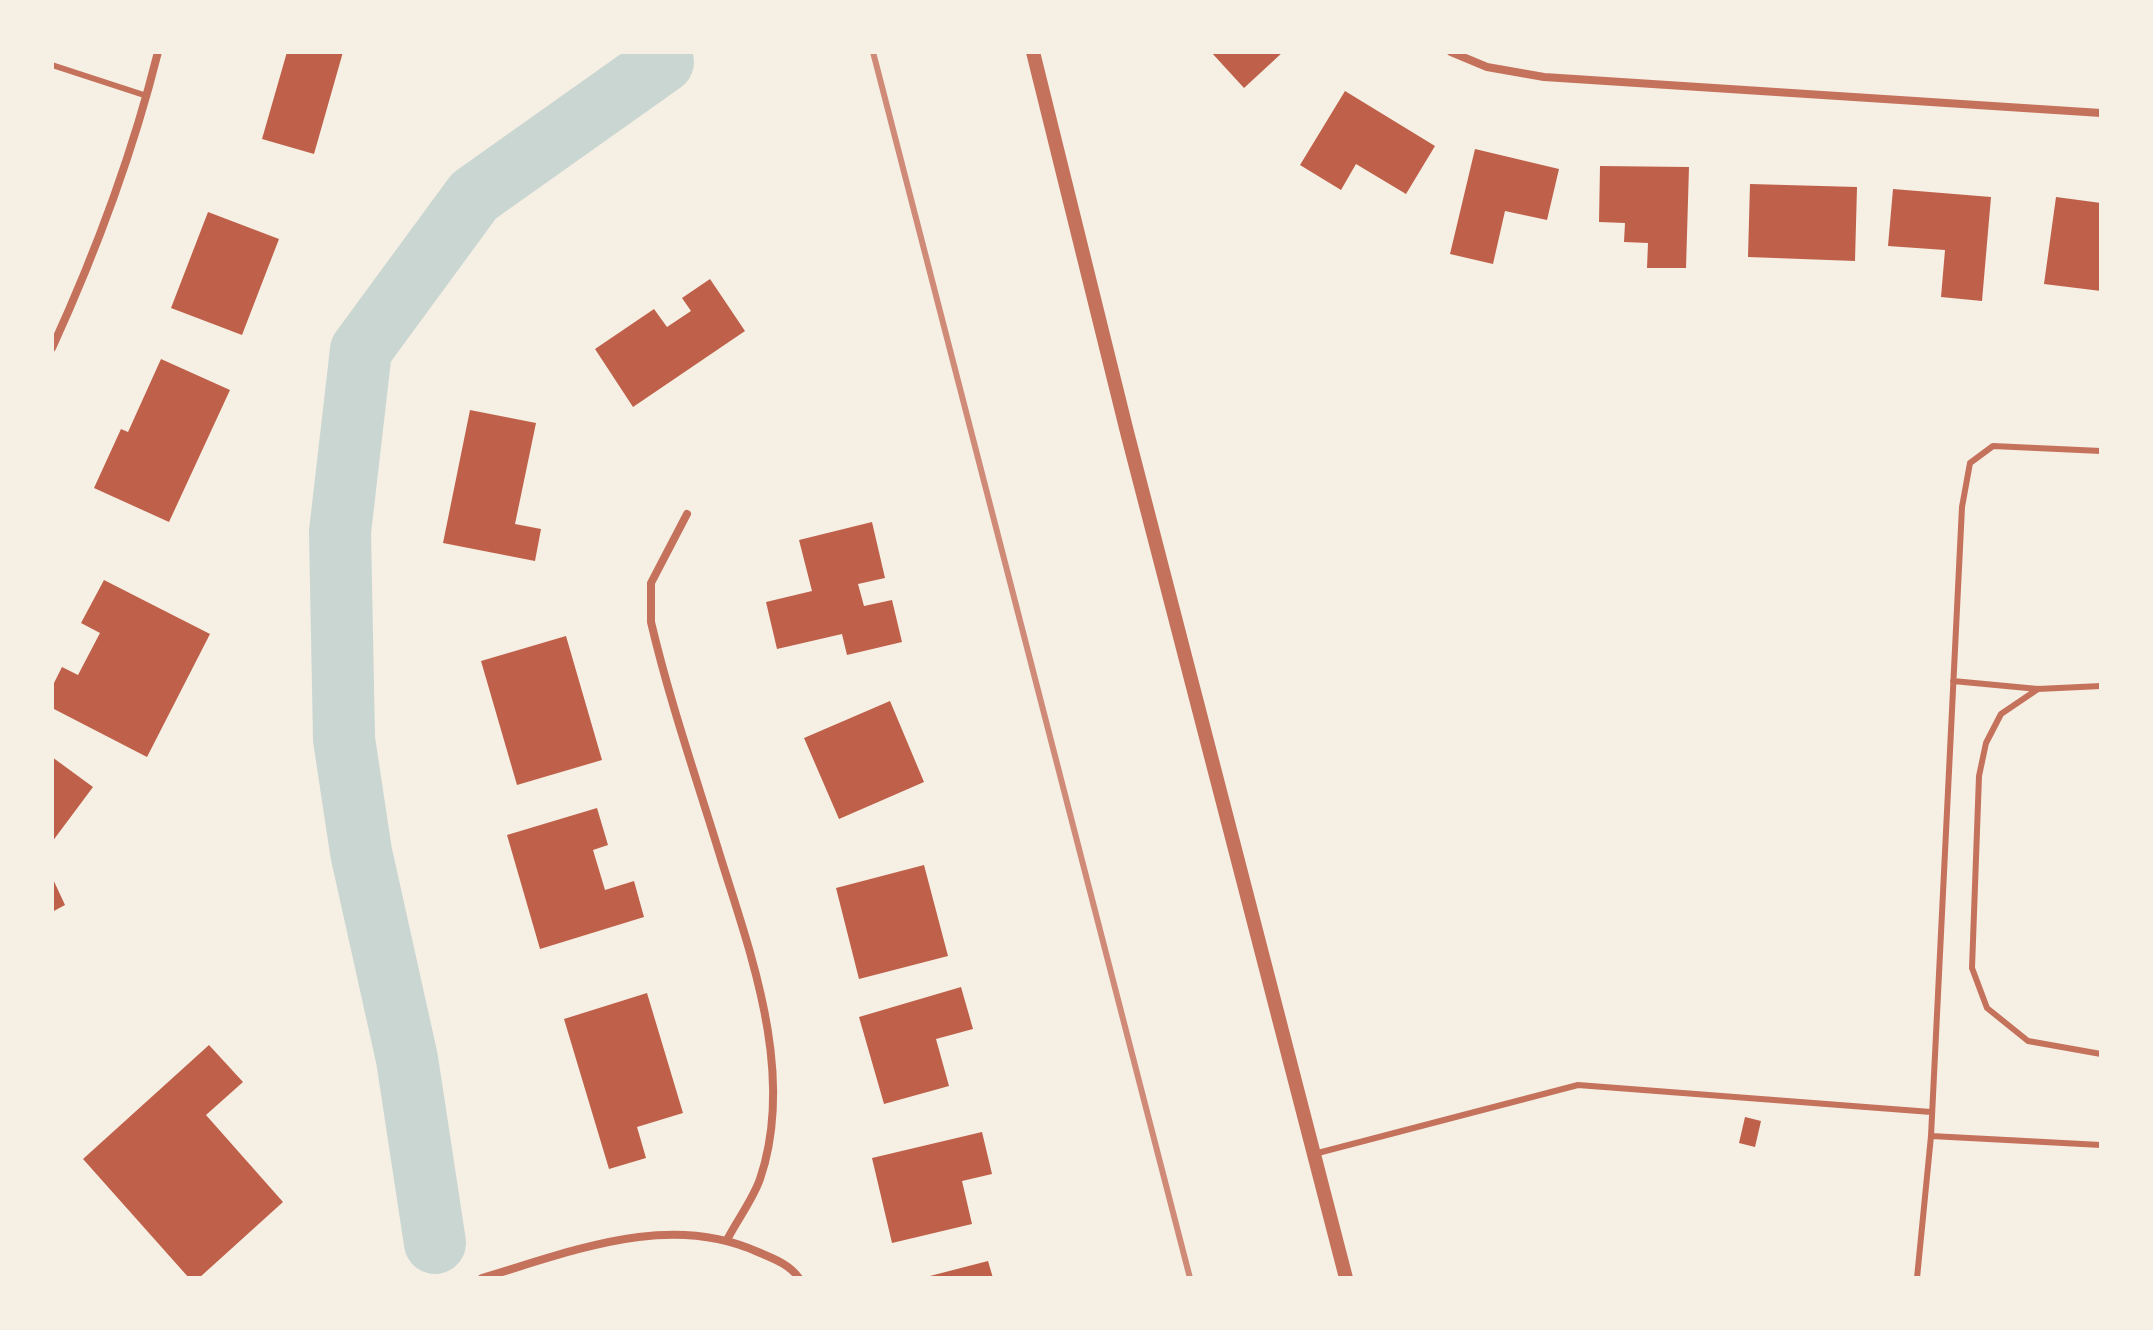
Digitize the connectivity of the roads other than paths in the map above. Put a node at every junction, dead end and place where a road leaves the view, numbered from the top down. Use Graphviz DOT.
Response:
graph roads {
  1 [pos="158,52"];
  2 [pos="1033,52"];
  3 [pos="1451,52"];
  4 [pos="52,65"];
  5 [pos="147,96"];
  6 [pos="2101,113"];
  7 [pos="52,348"];
  8 [pos="2101,451"];
  9 [pos="687,514"];
  10 [pos="1953,681"];
  11 [pos="2101,686"];
  12 [pos="2038,689"];
  13 [pos="2101,1054"];
  14 [pos="1931,1112"];
  15 [pos="1931,1136"];
  16 [pos="2101,1145"];
  17 [pos="1314,1154"];
  18 [pos="728,1238"];
  19 [pos="482,1278"];
  20 [pos="799,1278"];
  21 [pos="1346,1278"];
  22 [pos="1917,1278"];
  1 -- 5 [label="street"];
  2 -- 17 [label="street"];
  3 -- 6 [label="street"];
  4 -- 5 [label="lane"];
  5 -- 7 [label="street"];
  8 -- 10 [label="lane"];
  9 -- 18 [label="street"];
  10 -- 12 [label="lane"];
  10 -- 14 [label="lane"];
  11 -- 12 [label="lane"];
  12 -- 13 [label="lane"];
  14 -- 15 [label="lane"];
  14 -- 17 [label="lane"];
  15 -- 16 [label="lane"];
  15 -- 22 [label="lane"];
  17 -- 21 [label="street"];
  18 -- 19 [label="street"];
  18 -- 20 [label="street"];
}
